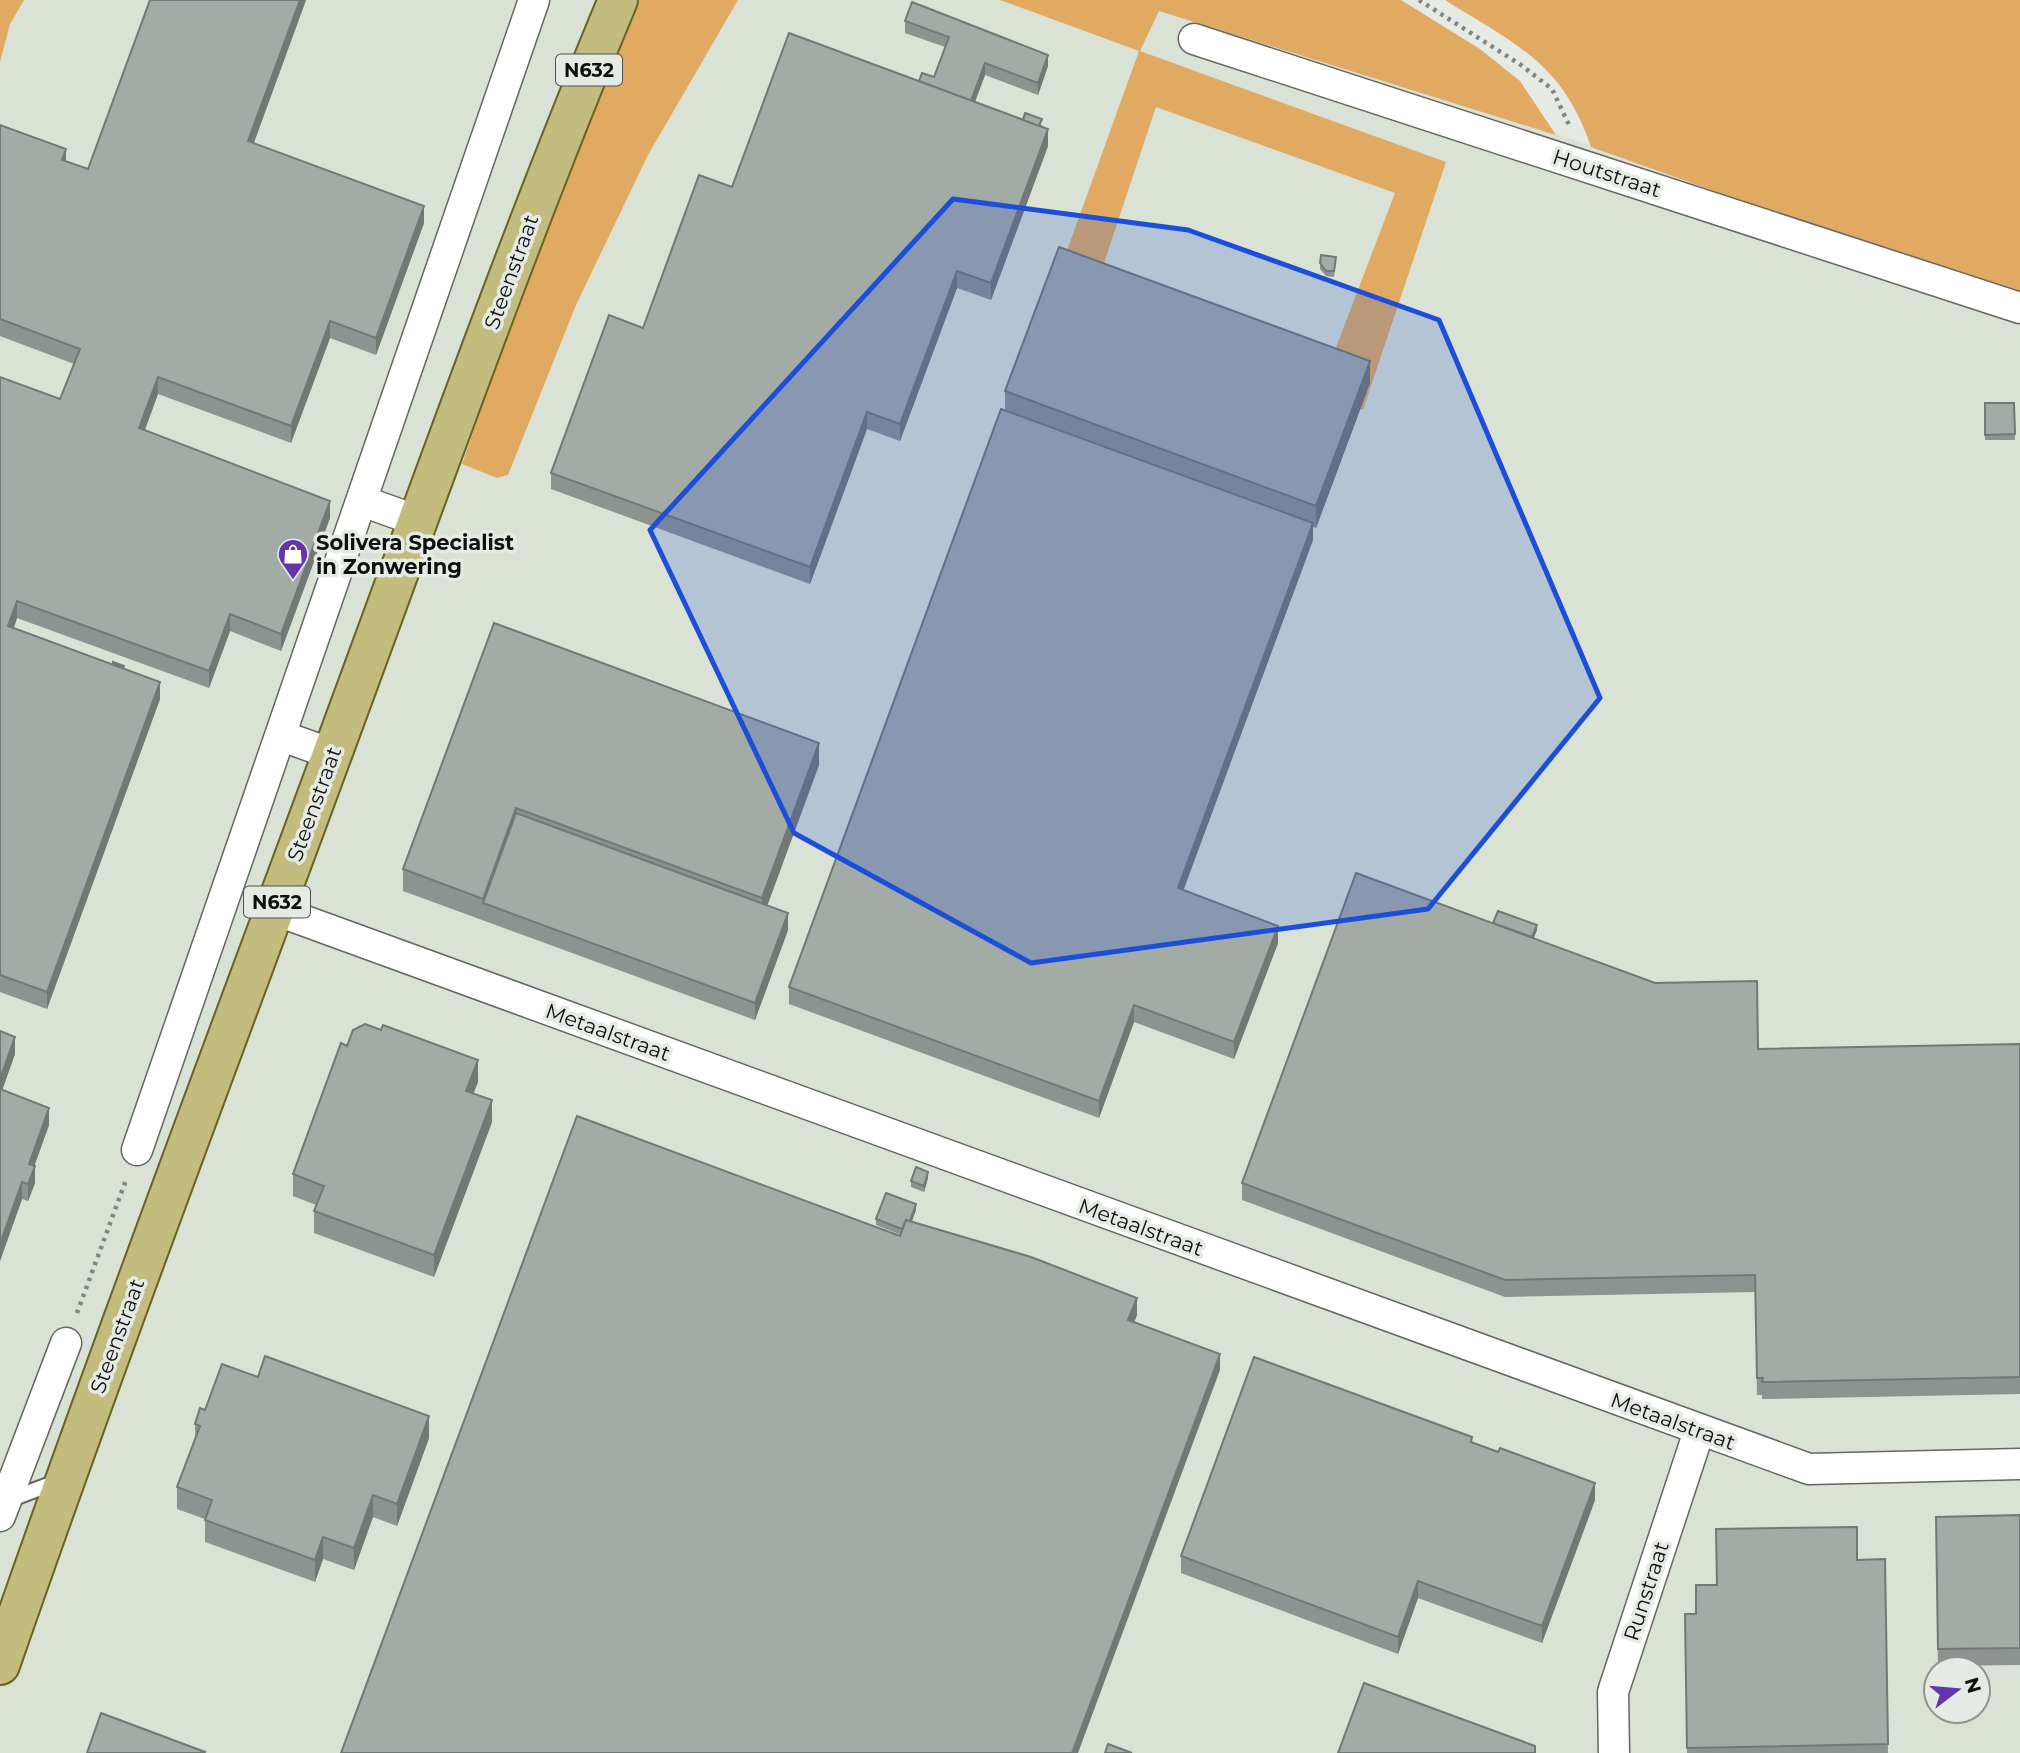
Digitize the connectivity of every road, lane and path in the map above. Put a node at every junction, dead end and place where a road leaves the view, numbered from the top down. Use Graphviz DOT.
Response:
graph roads {
  1 [pos="534,0"];
  2 [pos="595,0"];
  3 [pos="618,0"];
  4 [pos="1419,0"];
  5 [pos="1194,39"];
  6 [pos="559,141"];
  7 [pos="1574,162"];
  8 [pos="2020,308"];
  9 [pos="362,501"];
  10 [pos="418,520"];
  11 [pos="282,736"];
  12 [pos="332,754"];
  13 [pos="275,910"];
  14 [pos="168,1067"];
  15 [pos="211,1084"];
  16 [pos="137,1150"];
  17 [pos="66,1343"];
  18 [pos="1699,1431"];
  19 [pos="2020,1464"];
  20 [pos="64,1479"];
  21 [pos="2,1506"];
  22 [pos="0,1665"];
  23 [pos="1615,1753"];
  1 -- 9 [label="street"];
  2 -- 6 [label="main road, Steenstraat / N632"];
  3 -- 6 [label="main road, Steenstraat / N632"];
  4 -- 7 [label="path"];
  5 -- 7 [label="street, Houtstraat"];
  6 -- 10 [label="main road, Steenstraat / N632"];
  7 -- 8 [label="street, Houtstraat"];
  9 -- 10 [label="street"];
  9 -- 11 [label="street"];
  10 -- 12 [label="main road, Steenstraat / N632"];
  11 -- 12 [label="street"];
  11 -- 14 [label="street"];
  12 -- 13 [label="main road, Steenstraat / N632"];
  13 -- 15 [label="main road, Steenstraat / N632"];
  13 -- 18 [label="street, Metaalstraat"];
  14 -- 15 [label="street"];
  14 -- 16 [label="street"];
  15 -- 20 [label="main road, Steenstraat / N632"];
  16 -- 17 [label="path"];
  17 -- 21 [label="street"];
  18 -- 19 [label="street, Metaalstraat"];
  18 -- 23 [label="street, Runstraat"];
  20 -- 21 [label="lane"];
  20 -- 22 [label="main road, Steenstraat / N632"];
}
